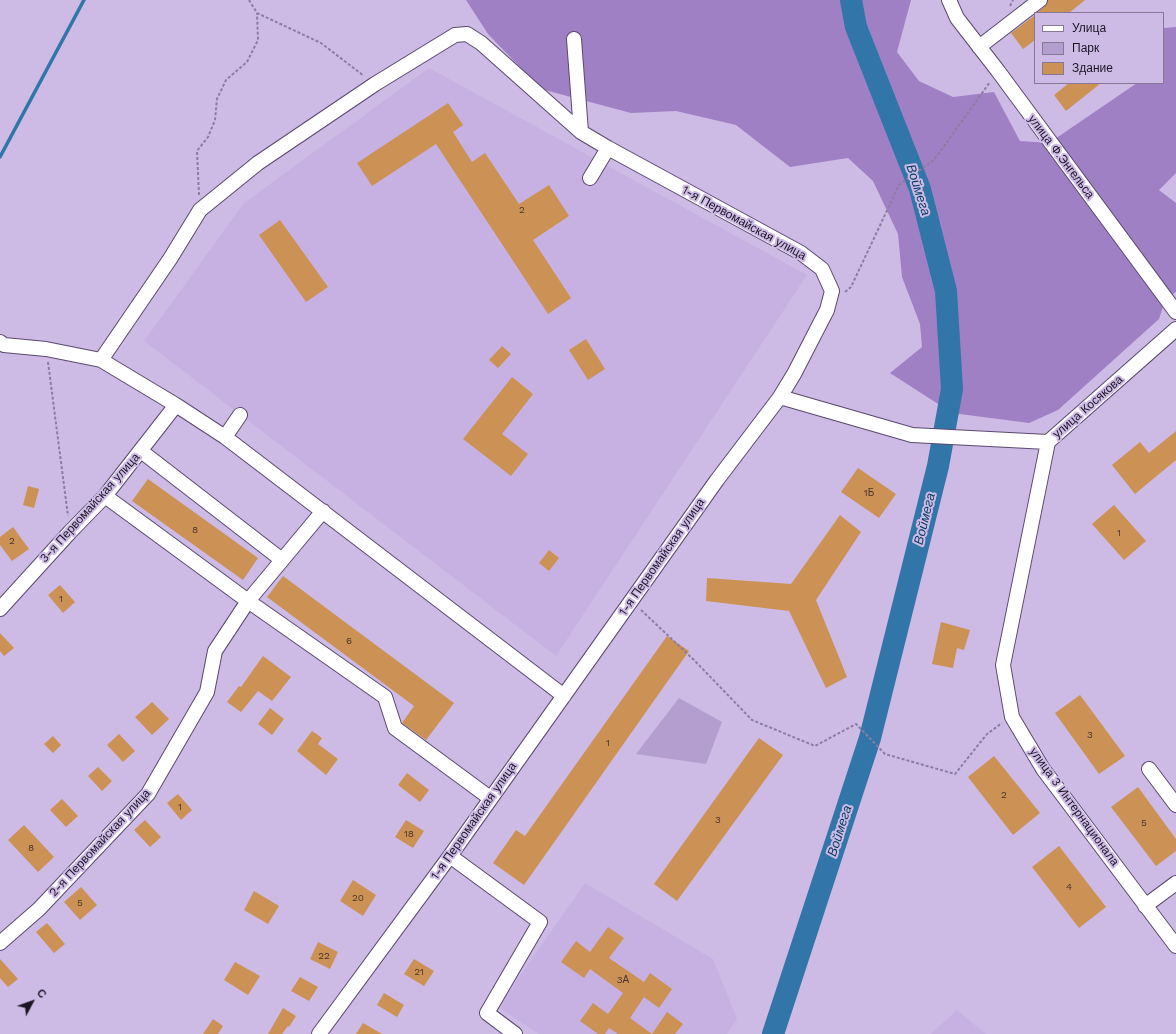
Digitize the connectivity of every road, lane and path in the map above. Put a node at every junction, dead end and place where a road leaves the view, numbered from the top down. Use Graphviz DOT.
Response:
graph roads {
  1 [pos="249,0"];
  2 [pos="949,0"];
  3 [pos="1040,0"];
  4 [pos="256,13"];
  5 [pos="574,39"];
  6 [pos="979,47"];
  7 [pos="998,71"];
  8 [pos="375,84"];
  9 [pos="581,132"];
  10 [pos="608,148"];
  11 [pos="590,178"];
  12 [pos="200,210"];
  13 [pos="827,310"];
  14 [pos="1176,312"];
  15 [pos="1176,329"];
  16 [pos="1,344"];
  17 [pos="46,348"];
  18 [pos="101,360"];
  19 [pos="780,397"];
  20 [pos="176,405"];
  21 [pos="240,415"];
  22 [pos="225,437"];
  23 [pos="1048,442"];
  24 [pos="141,451"];
  25 [pos="104,496"];
  26 [pos="323,511"];
  27 [pos="70,532"];
  28 [pos="282,560"];
  29 [pos="248,601"];
  30 [pos="631,601"];
  31 [pos="0,609"];
  32 [pos="564,696"];
  33 [pos="1012,717"];
  34 [pos="1150,769"];
  35 [pos="490,798"];
  36 [pos="1176,805"];
  37 [pos="450,856"];
  38 [pos="1176,883"];
  39 [pos="1146,906"];
  40 [pos="0,943"];
  41 [pos="1176,946"];
  42 [pos="318,1034"];
  43 [pos="515,1034"];
  1 -- 4 [label="path"];
  2 -- 6 [label="street, улица Ф.Энгельса"];
  3 -- 6 [label="street"];
  4 -- 8 [label="path"];
  4 -- 12 [label="path"];
  5 -- 9 [label="street"];
  6 -- 7 [label="street, улица Ф.Энгельса"];
  7 -- 13 [label="path"];
  7 -- 14 [label="street, улица Ф.Энгельса"];
  8 -- 9 [label="street, 1-я Первомайская улица"];
  8 -- 12 [label="street, 1-я Первомайская улица"];
  9 -- 10 [label="street, 1-я Первомайская улица"];
  10 -- 11 [label="street"];
  10 -- 13 [label="street, 1-я Первомайская улица"];
  12 -- 18 [label="street"];
  13 -- 19 [label="street, 1-я Первомайская улица"];
  15 -- 23 [label="street, улица Косякова"];
  16 -- 17 [label="street"];
  17 -- 18 [label="street"];
  17 -- 27 [label="path"];
  18 -- 20 [label="street"];
  19 -- 23 [label="street, улица Косякова"];
  19 -- 30 [label="street, 1-я Первомайская улица"];
  20 -- 22 [label="street"];
  20 -- 24 [label="street, 3-я Первомайская улица"];
  21 -- 22 [label="street"];
  22 -- 26 [label="street"];
  23 -- 33 [label="street, улица 3 Интернационала"];
  24 -- 25 [label="street, 3-я Первомайская улица"];
  24 -- 28 [label="street"];
  25 -- 27 [label="street, 3-я Первомайская улица"];
  25 -- 29 [label="street"];
  26 -- 28 [label="street, 2-я Первомайская улица"];
  26 -- 32 [label="street"];
  27 -- 31 [label="street, 3-я Первомайская улица"];
  28 -- 29 [label="street, 2-я Первомайская улица"];
  29 -- 35 [label="street"];
  29 -- 40 [label="street, 2-я Первомайская улица"];
  30 -- 32 [label="street, 1-я Первомайская улица"];
  30 -- 33 [label="path"];
  32 -- 35 [label="street, 1-я Первомайская улица"];
  33 -- 39 [label="street, улица 3 Интернационала"];
  34 -- 36 [label="street"];
  35 -- 37 [label="street, 1-я Первомайская улица"];
  37 -- 42 [label="street, 1-я Первомайская улица"];
  37 -- 43 [label="street"];
  38 -- 39 [label="street"];
  39 -- 41 [label="street, улица 3 Интернационала"];
}
